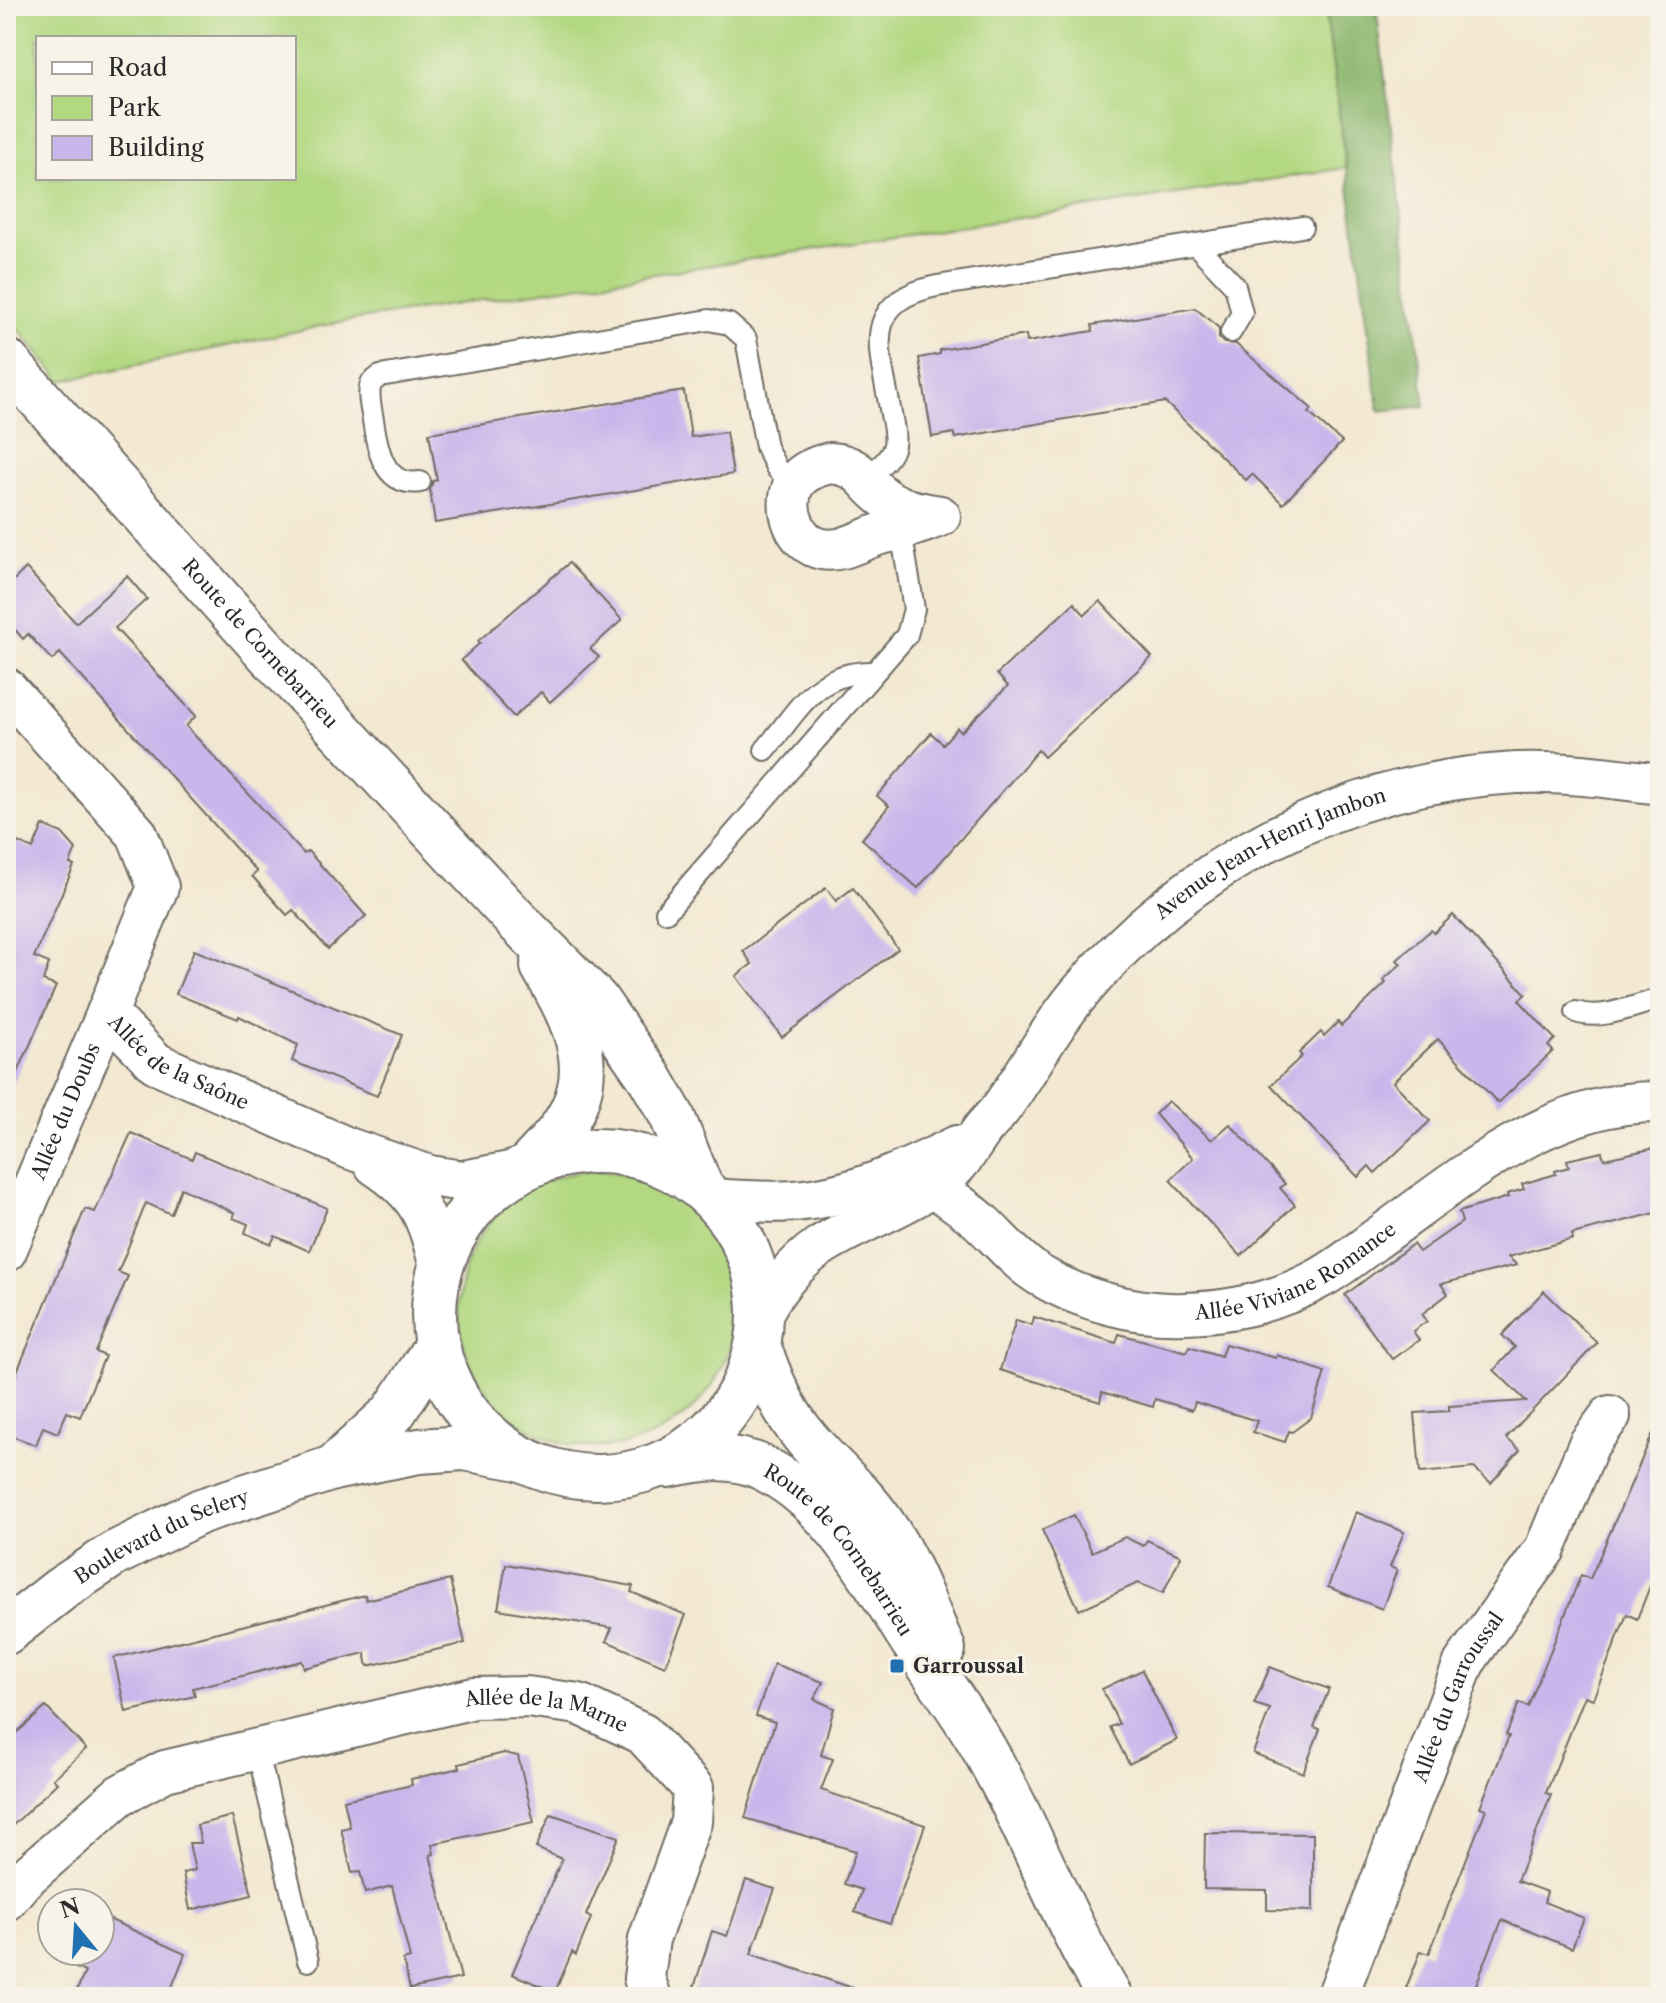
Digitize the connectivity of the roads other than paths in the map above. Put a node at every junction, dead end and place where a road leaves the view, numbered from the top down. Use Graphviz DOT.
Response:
graph roads {
  1 [pos="1302,227"];
  2 [pos="1196,245"];
  3 [pos="1231,332"];
  4 [pos="6,361"];
  5 [pos="866,478"];
  6 [pos="420,482"];
  7 [pos="795,484"];
  8 [pos="901,531"];
  9 [pos="873,672"];
  10 [pos="6,688"];
  11 [pos="765,750"];
  12 [pos="1660,784"];
  13 [pos="666,912"];
  14 [pos="518,922"];
  15 [pos="1660,999"];
  16 [pos="1576,1012"];
  17 [pos="107,1013"];
  18 [pos="1660,1102"];
  19 [pos="984,1128"];
  20 [pos="348,1148"];
  21 [pos="524,1167"];
  22 [pos="933,1186"];
  23 [pos="707,1192"];
  24 [pos="6,1251"];
  25 [pos="440,1267"];
  26 [pos="760,1330"];
  27 [pos="436,1347"];
  28 [pos="1610,1416"];
  29 [pos="519,1458"];
  30 [pos="333,1468"];
  31 [pos="643,1471"];
  32 [pos="6,1632"];
  33 [pos="977,1737"];
  34 [pos="257,1749"];
  35 [pos="1043,1863"];
  36 [pos="6,1900"];
  37 [pos="308,1961"];
  38 [pos="651,1997"];
  39 [pos="1110,1997"];
  40 [pos="1139,1997"];
  41 [pos="1337,1997"];
  1 -- 2 [label="lane"];
  2 -- 3 [label="lane"];
  2 -- 5 [label="lane"];
  4 -- 14 [label="main road, Route de Cornebarrieu"];
  5 -- 7 [label="street"];
  5 -- 8 [label="street"];
  6 -- 7 [label="lane"];
  7 -- 8 [label="street"];
  8 -- 9 [label="lane"];
  9 -- 11 [label="lane"];
  9 -- 13 [label="lane"];
  10 -- 17 [label="street, Allée de la Saône"];
  12 -- 19 [label="street, Avenue Jean-Henri Jambon"];
  14 -- 21 [label="main road, Route de Cornebarrieu"];
  14 -- 23 [label="main road, Route de Cornebarrieu"];
  15 -- 16 [label="lane"];
  17 -- 20 [label="street, Allée de la Saône"];
  17 -- 24 [label="street, Allée du Doubs"];
  18 -- 22 [label="street, Allée Viviane Romance"];
  19 -- 22 [label="street, Avenue Jean-Henri Jambon"];
  19 -- 23 [label="street, Avenue Jean-Henri Jambon"];
  20 -- 21 [label="street, Allée de la Saône"];
  20 -- 25 [label="street, Allée de la Saône"];
  21 -- 23 [label="main road"];
  21 -- 25 [label="main road"];
  22 -- 26 [label="street, Avenue Jean-Henri Jambon"];
  23 -- 26 [label="main road"];
  25 -- 27 [label="main road"];
  26 -- 31 [label="main road"];
  26 -- 33 [label="main road, Route de Cornebarrieu"];
  27 -- 29 [label="main road"];
  27 -- 30 [label="main road, Boulevard du Selery"];
  28 -- 41 [label="street, Allée du Garroussal"];
  29 -- 30 [label="main road, Boulevard du Selery"];
  29 -- 31 [label="main road"];
  30 -- 32 [label="main road, Boulevard du Selery"];
  31 -- 33 [label="main road, Route de Cornebarrieu"];
  33 -- 35 [label="main road, Route de Cornebarrieu"];
  34 -- 36 [label="street, Allée de la Marne"];
  34 -- 37 [label="lane"];
  34 -- 38 [label="street, Allée de la Marne"];
  35 -- 39 [label="main road, Route de Cornebarrieu"];
  35 -- 40 [label="main road, Route de Cornebarrieu"];
}
